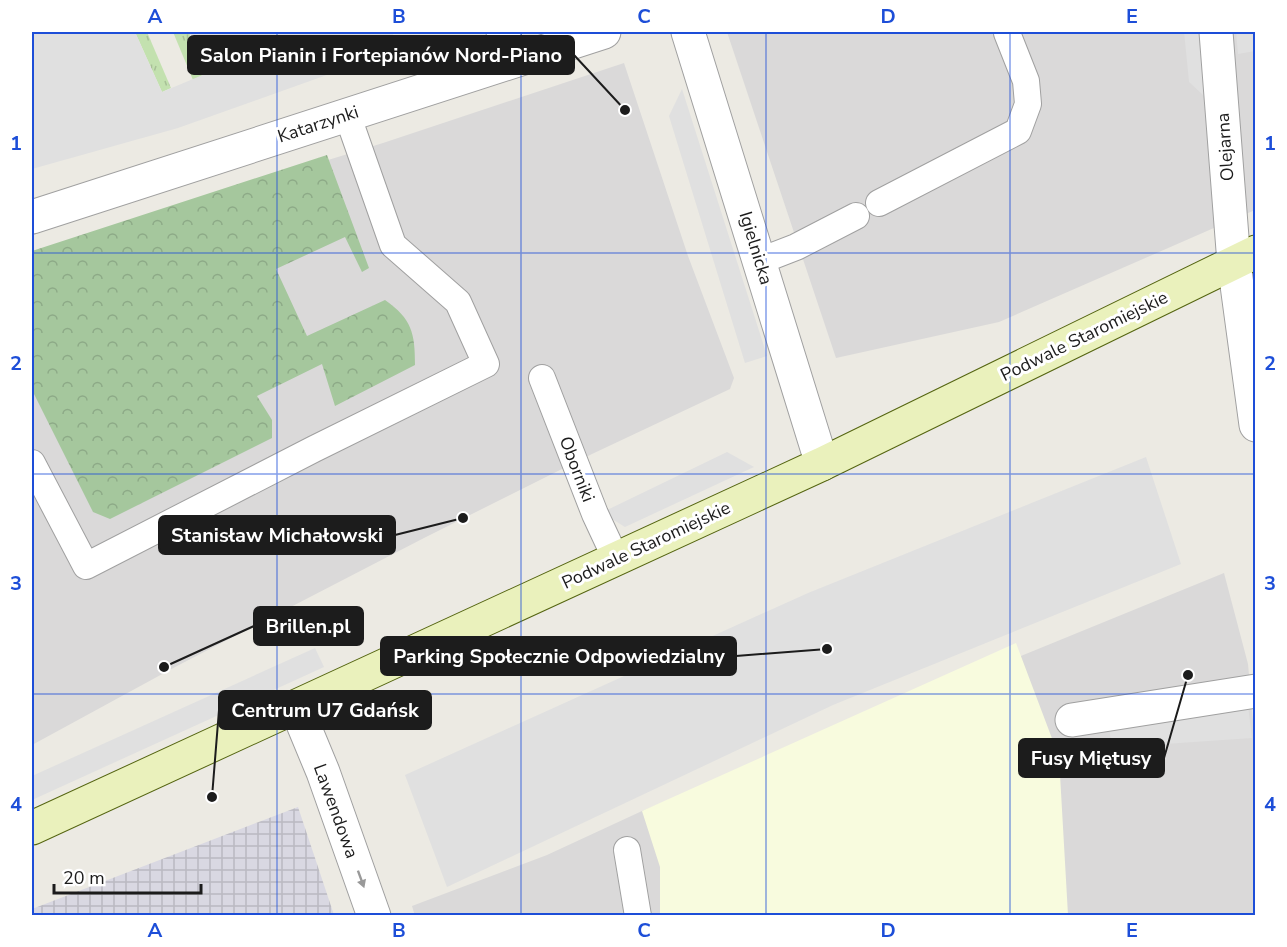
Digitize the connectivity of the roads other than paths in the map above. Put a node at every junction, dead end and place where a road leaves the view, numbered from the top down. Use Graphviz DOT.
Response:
graph roads {
  1 [pos="604,32"];
  2 [pos="688,32"];
  3 [pos="1216,32"];
  4 [pos="1007,33"];
  5 [pos="507,46"];
  6 [pos="347,114"];
  7 [pos="879,203"];
  8 [pos="856,216"];
  9 [pos="32,217"];
  10 [pos="1245,257"];
  11 [pos="760,261"];
  12 [pos="542,378"];
  13 [pos="1256,425"];
  14 [pos="32,463"];
  15 [pos="822,464"];
  16 [pos="616,560"];
  17 [pos="1256,691"];
  18 [pos="296,707"];
  19 [pos="1072,720"];
  20 [pos="32,828"];
  21 [pos="627,850"];
  22 [pos="374,915"];
  23 [pos="638,915"];
  1 -- 5 [label="street, Katarzynki"];
  2 -- 11 [label="street, Igielnicka"];
  3 -- 10 [label="street, Olejarna"];
  4 -- 7 [label="lane"];
  5 -- 6 [label="street, Katarzynki"];
  6 -- 9 [label="street, Katarzynki"];
  6 -- 14 [label="lane"];
  8 -- 11 [label="lane"];
  10 -- 13 [label="street, Olejarna"];
  10 -- 15 [label="street, Podwale Staromiejskie"];
  11 -- 15 [label="street, Igielnicka"];
  12 -- 16 [label="lane, Oborniki"];
  15 -- 16 [label="street, Podwale Staromiejskie"];
  16 -- 18 [label="street, Podwale Staromiejskie"];
  17 -- 19 [label="street"];
  18 -- 20 [label="street, Podwale Staromiejskie"];
  18 -- 22 [label="street, Lawendowa, one-way"];
  21 -- 23 [label="lane"];
}
